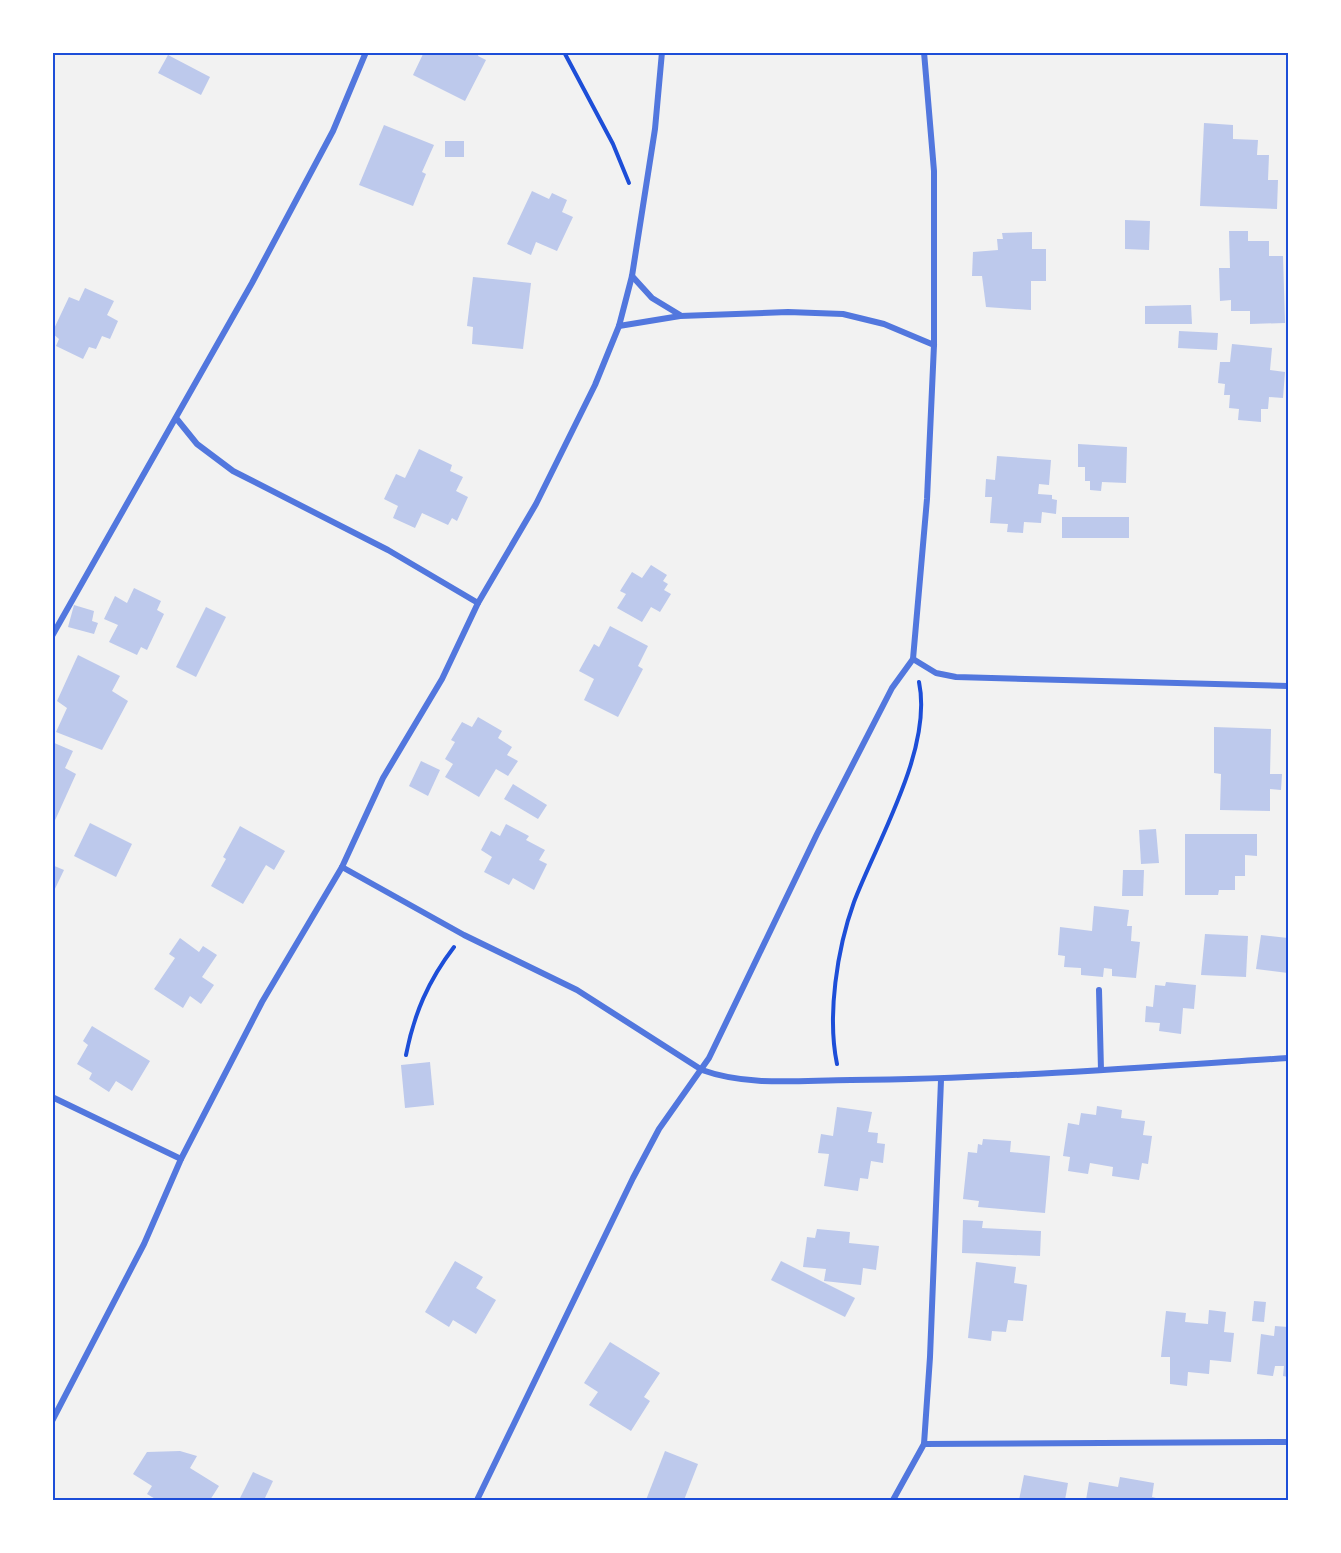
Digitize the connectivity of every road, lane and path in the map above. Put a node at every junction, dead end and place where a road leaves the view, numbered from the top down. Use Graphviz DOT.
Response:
graph roads {
  1 [pos="366,52"];
  2 [pos="564,52"];
  3 [pos="662,52"];
  4 [pos="924,52"];
  5 [pos="642,211"];
  6 [pos="632,276"];
  7 [pos="680,316"];
  8 [pos="619,326"];
  9 [pos="934,345"];
  10 [pos="176,418"];
  11 [pos="478,603"];
  12 [pos="52,636"];
  13 [pos="913,659"];
  14 [pos="1288,686"];
  15 [pos="342,867"];
  16 [pos="464,934"];
  17 [pos="1099,990"];
  18 [pos="406,1055"];
  19 [pos="1288,1058"];
  20 [pos="702,1070"];
  21 [pos="1101,1070"];
  22 [pos="841,1080"];
  23 [pos="941,1080"];
  24 [pos="52,1097"];
  25 [pos="181,1159"];
  26 [pos="52,1421"];
  27 [pos="1288,1442"];
  28 [pos="924,1444"];
  29 [pos="477,1500"];
  30 [pos="893,1500"];
  1 -- 10 [label="street"];
  2 -- 5 [label="path"];
  3 -- 5 [label="street"];
  4 -- 9 [label="street"];
  5 -- 6 [label="street"];
  6 -- 7 [label="street"];
  6 -- 8 [label="street"];
  7 -- 8 [label="street"];
  7 -- 9 [label="street"];
  8 -- 11 [label="street"];
  9 -- 13 [label="street"];
  10 -- 11 [label="street"];
  10 -- 12 [label="street"];
  11 -- 15 [label="street"];
  13 -- 14 [label="street"];
  13 -- 20 [label="street"];
  13 -- 22 [label="path"];
  15 -- 16 [label="street"];
  15 -- 25 [label="street"];
  16 -- 18 [label="path"];
  16 -- 20 [label="street"];
  17 -- 21 [label="street"];
  19 -- 21 [label="street"];
  20 -- 22 [label="street"];
  20 -- 29 [label="street"];
  21 -- 23 [label="street"];
  22 -- 23 [label="street"];
  23 -- 28 [label="street"];
  24 -- 25 [label="street"];
  25 -- 26 [label="street"];
  27 -- 28 [label="street"];
  28 -- 30 [label="street"];
}
